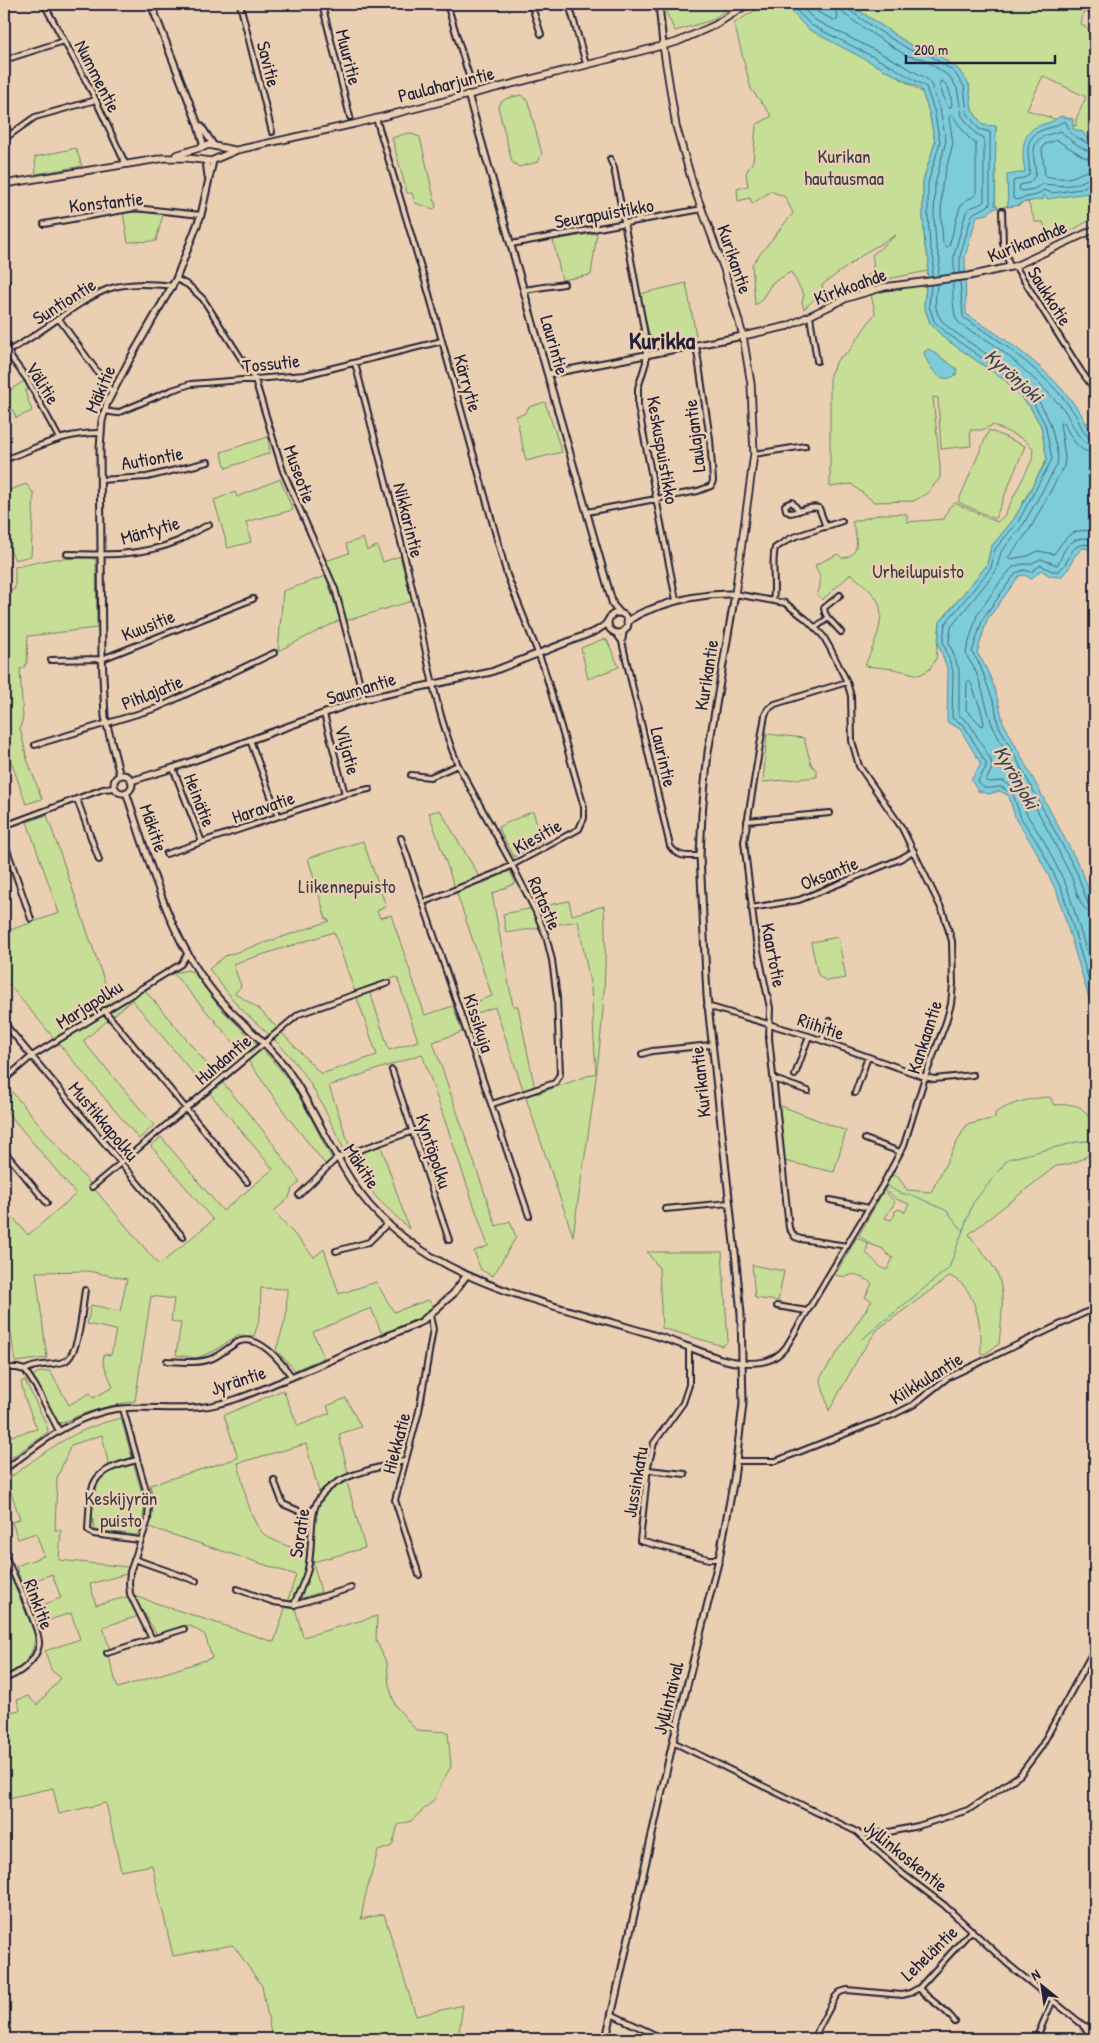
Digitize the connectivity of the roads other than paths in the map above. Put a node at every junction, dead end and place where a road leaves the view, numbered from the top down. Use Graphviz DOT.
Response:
graph roads {
  1 [pos="44,4"];
  2 [pos="151,4"];
  3 [pos="240,4"];
  4 [pos="322,4"];
  5 [pos="447,4"];
  6 [pos="531,4"];
  7 [pos="569,4"];
  8 [pos="659,4"];
  9 [pos="746,5"];
  10 [pos="541,34"];
  11 [pos="64,41"];
  12 [pos="663,45"];
  13 [pos="4,60"];
  14 [pos="586,64"];
  15 [pos="469,76"];
  16 [pos="468,94"];
  17 [pos="96,100"];
  18 [pos="350,117"];
  19 [pos="376,118"];
  20 [pos="197,122"];
  21 [pos="272,132"];
  22 [pos="4,139"];
  23 [pos="214,146"];
  24 [pos="204,147"];
  25 [pos="236,150"];
  26 [pos="161,158"];
  27 [pos="610,159"];
  28 [pos="209,160"];
  29 [pos="125,163"];
  30 [pos="4,184"];
  31 [pos="702,209"];
  32 [pos="1002,211"];
  33 [pos="201,215"];
  34 [pos="624,223"];
  35 [pos="44,224"];
  36 [pos="1095,229"];
  37 [pos="511,244"];
  38 [pos="1012,266"];
  39 [pos="969,276"];
  40 [pos="176,279"];
  41 [pos="564,284"];
  42 [pos="173,286"];
  43 [pos="524,290"];
  44 [pos="810,316"];
  45 [pos="59,319"];
  46 [pos="743,336"];
  47 [pos="4,341"];
  48 [pos="442,341"];
  49 [pos="696,346"];
  50 [pos="6,352"];
  51 [pos="646,355"];
  52 [pos="817,361"];
  53 [pos="355,363"];
  54 [pos="548,374"];
  55 [pos="256,380"];
  56 [pos="1095,390"];
  57 [pos="112,392"];
  58 [pos="104,411"];
  59 [pos="100,433"];
  60 [pos="59,438"];
  61 [pos="805,446"];
  62 [pos="754,454"];
  63 [pos="4,460"];
  64 [pos="208,462"];
  65 [pos="100,480"];
  66 [pos="657,498"];
  67 [pos="798,511"];
  68 [pos="586,512"];
  69 [pos="842,521"];
  70 [pos="209,524"];
  71 [pos="826,527"];
  72 [pos="67,554"];
  73 [pos="101,555"];
  74 [pos="735,594"];
  75 [pos="840,594"];
  76 [pos="253,598"];
  77 [pos="676,600"];
  78 [pos="773,600"];
  79 [pos="613,605"];
  80 [pos="622,614"];
  81 [pos="635,616"];
  82 [pos="610,617"];
  83 [pos="828,618"];
  84 [pos="627,623"];
  85 [pos="600,628"];
  86 [pos="815,628"];
  87 [pos="624,630"];
  88 [pos="613,631"];
  89 [pos="841,632"];
  90 [pos="622,642"];
  91 [pos="274,653"];
  92 [pos="539,654"];
  93 [pos="102,659"];
  94 [pos="51,660"];
  95 [pos="847,682"];
  96 [pos="432,684"];
  97 [pos="364,699"];
  98 [pos="324,714"];
  99 [pos="107,724"];
  100 [pos="250,740"];
  101 [pos="35,745"];
  102 [pos="458,765"];
  103 [pos="173,768"];
  104 [pos="411,775"];
  105 [pos="120,776"];
  106 [pos="131,781"];
  107 [pos="115,788"];
  108 [pos="369,789"];
  109 [pos="126,792"];
  110 [pos="345,794"];
  111 [pos="77,799"];
  112 [pos="830,813"];
  113 [pos="278,815"];
  114 [pos="747,821"];
  115 [pos="4,826"];
  116 [pos="401,838"];
  117 [pos="4,841"];
  118 [pos="202,842"];
  119 [pos="914,851"];
  120 [pos="166,854"];
  121 [pos="700,856"];
  122 [pos="99,860"];
  123 [pos="512,865"];
  124 [pos="424,902"];
  125 [pos="751,908"];
  126 [pos="31,918"];
  127 [pos="188,953"];
  128 [pos="388,983"];
  129 [pos="708,1006"];
  130 [pos="104,1010"];
  131 [pos="830,1021"];
  132 [pos="4,1023"];
  133 [pos="769,1023"];
  134 [pos="809,1036"];
  135 [pos="822,1040"];
  136 [pos="263,1043"];
  137 [pos="711,1045"];
  138 [pos="642,1054"];
  139 [pos="32,1056"];
  140 [pos="868,1057"];
  141 [pos="392,1070"];
  142 [pos="795,1075"];
  143 [pos="973,1075"];
  144 [pos="925,1078"];
  145 [pos="774,1079"];
  146 [pos="4,1080"];
  147 [pos="808,1091"];
  148 [pos="855,1093"];
  149 [pos="492,1104"];
  150 [pos="185,1108"];
  151 [pos="412,1131"];
  152 [pos="866,1139"];
  153 [pos="4,1151"];
  154 [pos="900,1152"];
  155 [pos="338,1158"];
  156 [pos="122,1162"];
  157 [pos="246,1182"];
  158 [pos="92,1187"];
  159 [pos="299,1195"];
  160 [pos="830,1200"];
  161 [pos="47,1203"];
  162 [pos="729,1203"];
  163 [pos="869,1208"];
  164 [pos="666,1209"];
  165 [pos="529,1216"];
  166 [pos="388,1223"];
  167 [pos="183,1237"];
  168 [pos="449,1240"];
  169 [pos="846,1246"];
  170 [pos="336,1251"];
  171 [pos="466,1276"];
  172 [pos="85,1290"];
  173 [pos="777,1306"];
  174 [pos="1095,1308"];
  175 [pos="807,1311"];
  176 [pos="430,1316"];
  177 [pos="689,1347"];
  178 [pos="167,1361"];
  179 [pos="743,1362"];
  180 [pos="4,1368"];
  181 [pos="25,1370"];
  182 [pos="292,1377"];
  183 [pos="284,1380"];
  184 [pos="123,1409"];
  185 [pos="58,1431"];
  186 [pos="137,1460"];
  187 [pos="404,1460"];
  188 [pos="737,1461"];
  189 [pos="4,1470"];
  190 [pos="648,1470"];
  191 [pos="684,1474"];
  192 [pos="274,1480"];
  193 [pos="314,1509"];
  194 [pos="140,1540"];
  195 [pos="4,1554"];
  196 [pos="134,1559"];
  197 [pos="719,1559"];
  198 [pos="419,1575"];
  199 [pos="196,1581"];
  200 [pos="351,1588"];
  201 [pos="238,1589"];
  202 [pos="294,1605"];
  203 [pos="184,1629"];
  204 [pos="152,1639"];
  205 [pos="1095,1648"];
  206 [pos="107,1654"];
  207 [pos="4,1679"];
  208 [pos="673,1742"];
  209 [pos="862,1835"];
  210 [pos="972,1930"];
  211 [pos="919,1988"];
  212 [pos="1053,2000"];
  213 [pos="610,2014"];
  214 [pos="955,2022"];
  215 [pos="1082,2025"];
  216 [pos="1095,2026"];
  217 [pos="606,2039"];
  218 [pos="664,2039"];
  219 [pos="813,2039"];
  220 [pos="1036,2039"];
  221 [pos="1095,2039"];
  1 -- 11 [label="street, Nummentie"];
  2 -- 20 [label="street"];
  3 -- 21 [label="street, Savitie"];
  4 -- 18 [label="street, Muuritie"];
  5 -- 15 [label="street"];
  6 -- 10 [label="street"];
  7 -- 14 [label="street"];
  8 -- 12 [label="street, Kurikantie"];
  9 -- 12 [label="main road, Paulaharjuntie"];
  11 -- 13 [label="street"];
  11 -- 17 [label="street, Nummentie"];
  12 -- 14 [label="main road, Paulaharjuntie"];
  12 -- 31 [label="main road, Kurikantie"];
  14 -- 16 [label="main road, Paulaharjuntie"];
  16 -- 19 [label="main road, Paulaharjuntie"];
  16 -- 37 [label="street, Laurintie"];
  17 -- 22 [label="street"];
  17 -- 29 [label="street, Nummentie"];
  19 -- 25 [label="main road, Paulaharjuntie"];
  19 -- 48 [label="street, Kärrytie"];
  20 -- 23 [label="street"];
  20 -- 24 [label="street"];
  23 -- 24 [label="main road"];
  23 -- 25 [label="main road, Paulaharjuntie"];
  23 -- 28 [label="main road"];
  24 -- 26 [label="main road, Paulaharjuntie"];
  24 -- 28 [label="main road"];
  25 -- 28 [label="main road, Paulaharjuntie"];
  26 -- 28 [label="main road, Paulaharjuntie"];
  26 -- 29 [label="main road, Paulaharjuntie"];
  27 -- 34 [label="street, Keskuspuistikko"];
  28 -- 33 [label="street, Mäkitie"];
  29 -- 30 [label="main road, Paulaharjuntie"];
  31 -- 34 [label="street, Seurapuistikko"];
  31 -- 46 [label="main road, Kurikantie"];
  32 -- 38 [label="street, Saukkotie"];
  33 -- 35 [label="street, Konstantie"];
  33 -- 40 [label="street, Mäkitie"];
  34 -- 37 [label="street, Seurapuistikko"];
  34 -- 51 [label="street, Keskuspuistikko"];
  36 -- 38 [label="main road, Kurikanahde"];
  37 -- 43 [label="street, Laurintie"];
  38 -- 39 [label="main road, Kurikanahde"];
  38 -- 56 [label="street, Saukkotie"];
  39 -- 44 [label="main road, Kirkkoahde"];
  40 -- 42 [label="street, Mäkitie"];
  40 -- 55 [label="street, Museotie"];
  41 -- 43 [label="street"];
  42 -- 45 [label="street, Suntiontie"];
  42 -- 57 [label="street, Mäkitie"];
  43 -- 54 [label="street, Laurintie"];
  44 -- 46 [label="main road, Kirkkoahde"];
  44 -- 52 [label="street"];
  45 -- 50 [label="street, Suntiontie"];
  45 -- 57 [label="street"];
  46 -- 49 [label="street"];
  46 -- 62 [label="main road, Kurikantie"];
  47 -- 50 [label="street, Välitie"];
  48 -- 53 [label="street, Tossutie"];
  48 -- 92 [label="street, Kärrytie"];
  49 -- 51 [label="street"];
  49 -- 66 [label="street, Laulajantie"];
  50 -- 60 [label="street, Välitie"];
  51 -- 54 [label="street"];
  51 -- 66 [label="street, Keskuspuistikko"];
  53 -- 55 [label="street, Tossutie"];
  53 -- 96 [label="street, Nikkarintie"];
  54 -- 68 [label="street, Laurintie"];
  55 -- 58 [label="street, Tossutie"];
  55 -- 97 [label="street, Museotie"];
  57 -- 58 [label="street, Mäkitie"];
  58 -- 59 [label="street, Mäkitie"];
  59 -- 60 [label="street"];
  59 -- 65 [label="street, Mäkitie"];
  60 -- 63 [label="street"];
  61 -- 62 [label="street"];
  62 -- 74 [label="main road, Kurikantie"];
  64 -- 65 [label="street, Autiontie"];
  65 -- 73 [label="street, Mäkitie"];
  66 -- 68 [label="street, Laulajantie"];
  66 -- 77 [label="street, Keskuspuistikko"];
  67 -- 71 [label="street"];
  68 -- 79 [label="street, Laurintie"];
  69 -- 71 [label="street"];
  70 -- 73 [label="street, Mäntytie"];
  71 -- 78 [label="street"];
  72 -- 73 [label="street, Mäntytie"];
  73 -- 93 [label="street, Mäkitie"];
  74 -- 77 [label="street"];
  74 -- 78 [label="street, Kankaantie"];
  74 -- 121 [label="street, Kurikantie"];
  75 -- 83 [label="street"];
  76 -- 93 [label="street, Kuusitie"];
  77 -- 81 [label="street"];
  78 -- 86 [label="street, Kankaantie"];
  79 -- 80 [label="street, Laurintie"];
  79 -- 82 [label="street, Laurintie"];
  80 -- 81 [label="street"];
  80 -- 82 [label="street"];
  80 -- 84 [label="street"];
  81 -- 84 [label="street"];
  82 -- 85 [label="street, Saumantie"];
  82 -- 88 [label="street"];
  83 -- 86 [label="street"];
  83 -- 89 [label="street"];
  84 -- 87 [label="street"];
  85 -- 88 [label="street"];
  85 -- 92 [label="street, Saumantie"];
  86 -- 95 [label="street, Kankaantie"];
  87 -- 88 [label="street"];
  87 -- 90 [label="street, Laurintie"];
  88 -- 90 [label="street, Laurintie"];
  90 -- 121 [label="street, Laurintie"];
  91 -- 99 [label="street, Pihlajatie"];
  92 -- 96 [label="street, Saumantie"];
  92 -- 123 [label="street, Kiesitie"];
  93 -- 94 [label="street, Kuusitie"];
  93 -- 99 [label="street, Mäkitie"];
  95 -- 114 [label="street, Kaartotie"];
  95 -- 119 [label="street, Kankaantie"];
  96 -- 97 [label="street, Saumantie"];
  96 -- 102 [label="street, Ratastie"];
  97 -- 98 [label="street, Saumantie"];
  98 -- 100 [label="street, Saumantie"];
  98 -- 110 [label="street, Viljatie"];
  99 -- 101 [label="street, Pihlajatie"];
  99 -- 105 [label="street, Mäkitie"];
  100 -- 103 [label="street, Saumantie"];
  100 -- 113 [label="street"];
  102 -- 104 [label="street"];
  102 -- 123 [label="street, Ratastie"];
  103 -- 106 [label="street, Saumantie"];
  103 -- 118 [label="street, Heinätie"];
  105 -- 106 [label="street"];
  105 -- 107 [label="street"];
  106 -- 109 [label="street"];
  107 -- 109 [label="street"];
  107 -- 111 [label="street"];
  108 -- 110 [label="street, Haravatie"];
  109 -- 127 [label="street, Mäkitie"];
  110 -- 113 [label="street, Haravatie"];
  111 -- 115 [label="street"];
  111 -- 122 [label="street"];
  112 -- 114 [label="street"];
  113 -- 118 [label="street, Haravatie"];
  114 -- 125 [label="street, Kaartotie"];
  116 -- 124 [label="street, Kissikuja"];
  117 -- 126 [label="street"];
  118 -- 120 [label="street, Haravatie"];
  119 -- 125 [label="street, Oksantie"];
  119 -- 144 [label="street, Kankaantie"];
  121 -- 129 [label="street, Kurikantie"];
  123 -- 124 [label="street, Kiesitie"];
  123 -- 149 [label="street, Ratastie"];
  124 -- 149 [label="street, Kissikuja"];
  125 -- 133 [label="street, Kaartotie"];
  127 -- 130 [label="street, Marjapolku"];
  127 -- 136 [label="street, Mäkitie"];
  128 -- 136 [label="street, Huhdantie"];
  129 -- 133 [label="street, Riihitie"];
  129 -- 137 [label="street, Kurikantie"];
  130 -- 139 [label="street, Marjapolku"];
  130 -- 150 [label="street"];
  131 -- 135 [label="street"];
  132 -- 139 [label="street, Mustikkapolku"];
  133 -- 134 [label="street, Riihitie"];
  133 -- 145 [label="street, Kaartotie"];
  134 -- 135 [label="street, Riihitie"];
  134 -- 142 [label="street"];
  135 -- 140 [label="street, Riihitie"];
  136 -- 150 [label="street, Huhdantie"];
  136 -- 155 [label="street, Mäkitie"];
  137 -- 138 [label="street"];
  137 -- 162 [label="street, Kurikantie"];
  139 -- 146 [label="street, Marjapolku"];
  139 -- 156 [label="street, Mustikkapolku"];
  140 -- 144 [label="street, Riihitie"];
  140 -- 148 [label="street"];
  141 -- 151 [label="street, Kyntöpolku"];
  143 -- 144 [label="street"];
  144 -- 154 [label="street, Kankaantie"];
  145 -- 147 [label="street"];
  145 -- 169 [label="street, Kaartotie"];
  149 -- 165 [label="street, Kissikuja"];
  150 -- 156 [label="street, Huhdantie"];
  150 -- 157 [label="street"];
  151 -- 155 [label="street"];
  151 -- 168 [label="street, Kyntöpolku"];
  152 -- 154 [label="street"];
  153 -- 161 [label="street"];
  154 -- 163 [label="street, Kankaantie"];
  155 -- 159 [label="street"];
  155 -- 166 [label="street, Mäkitie"];
  156 -- 158 [label="street, Huhdantie"];
  156 -- 167 [label="street, Mustikkapolku"];
  160 -- 163 [label="street"];
  162 -- 164 [label="street"];
  162 -- 179 [label="street, Kurikantie"];
  163 -- 169 [label="street, Kankaantie"];
  166 -- 170 [label="street"];
  166 -- 171 [label="street, Mäkitie"];
  169 -- 175 [label="street, Kankaantie"];
  171 -- 176 [label="street, Jyräntie"];
  171 -- 177 [label="street, Mäkitie"];
  172 -- 181 [label="street"];
  173 -- 175 [label="street"];
  174 -- 188 [label="street, Kiikkulantie"];
  175 -- 179 [label="street, Kankaantie"];
  176 -- 182 [label="street, Jyräntie"];
  176 -- 187 [label="street, Hiekkatie"];
  177 -- 179 [label="street, Mäkitie"];
  177 -- 190 [label="street, Jussinkatu"];
  178 -- 182 [label="street"];
  179 -- 188 [label="street, Jyllintaival"];
  180 -- 181 [label="street"];
  181 -- 185 [label="street"];
  182 -- 183 [label="street, Jyräntie"];
  183 -- 184 [label="street, Jyräntie"];
  184 -- 185 [label="street, Jyräntie"];
  184 -- 186 [label="street"];
  185 -- 189 [label="street, Jyräntie"];
  186 -- 194 [label="street"];
  186 -- 194 [label="street"];
  187 -- 193 [label="street, Soratie"];
  187 -- 198 [label="street, Hiekkatie"];
  188 -- 197 [label="street, Jyllintaival"];
  190 -- 191 [label="street"];
  190 -- 197 [label="street, Jussinkatu"];
  192 -- 193 [label="street"];
  193 -- 202 [label="street, Soratie"];
  194 -- 196 [label="street"];
  195 -- 207 [label="street, Rinkitie"];
  196 -- 199 [label="street"];
  196 -- 204 [label="street"];
  197 -- 208 [label="street, Jyllintaival"];
  200 -- 202 [label="street"];
  201 -- 202 [label="street"];
  203 -- 204 [label="street"];
  204 -- 206 [label="street"];
  205 -- 209 [label="street"];
  208 -- 209 [label="street, Jyllinkoskentie"];
  208 -- 213 [label="street, Jyllintaival"];
  209 -- 210 [label="street, Jyllinkoskentie"];
  210 -- 211 [label="street, Leheläntie"];
  210 -- 212 [label="street, Jyllinkoskentie"];
  211 -- 214 [label="street"];
  211 -- 219 [label="street, Leheläntie"];
  212 -- 215 [label="street, Jyllinkoskentie"];
  212 -- 220 [label="street"];
  213 -- 217 [label="street, Jyllintaival"];
  213 -- 218 [label="street"];
  215 -- 216 [label="street"];
  215 -- 221 [label="street, Jyllinkoskentie"];
}
